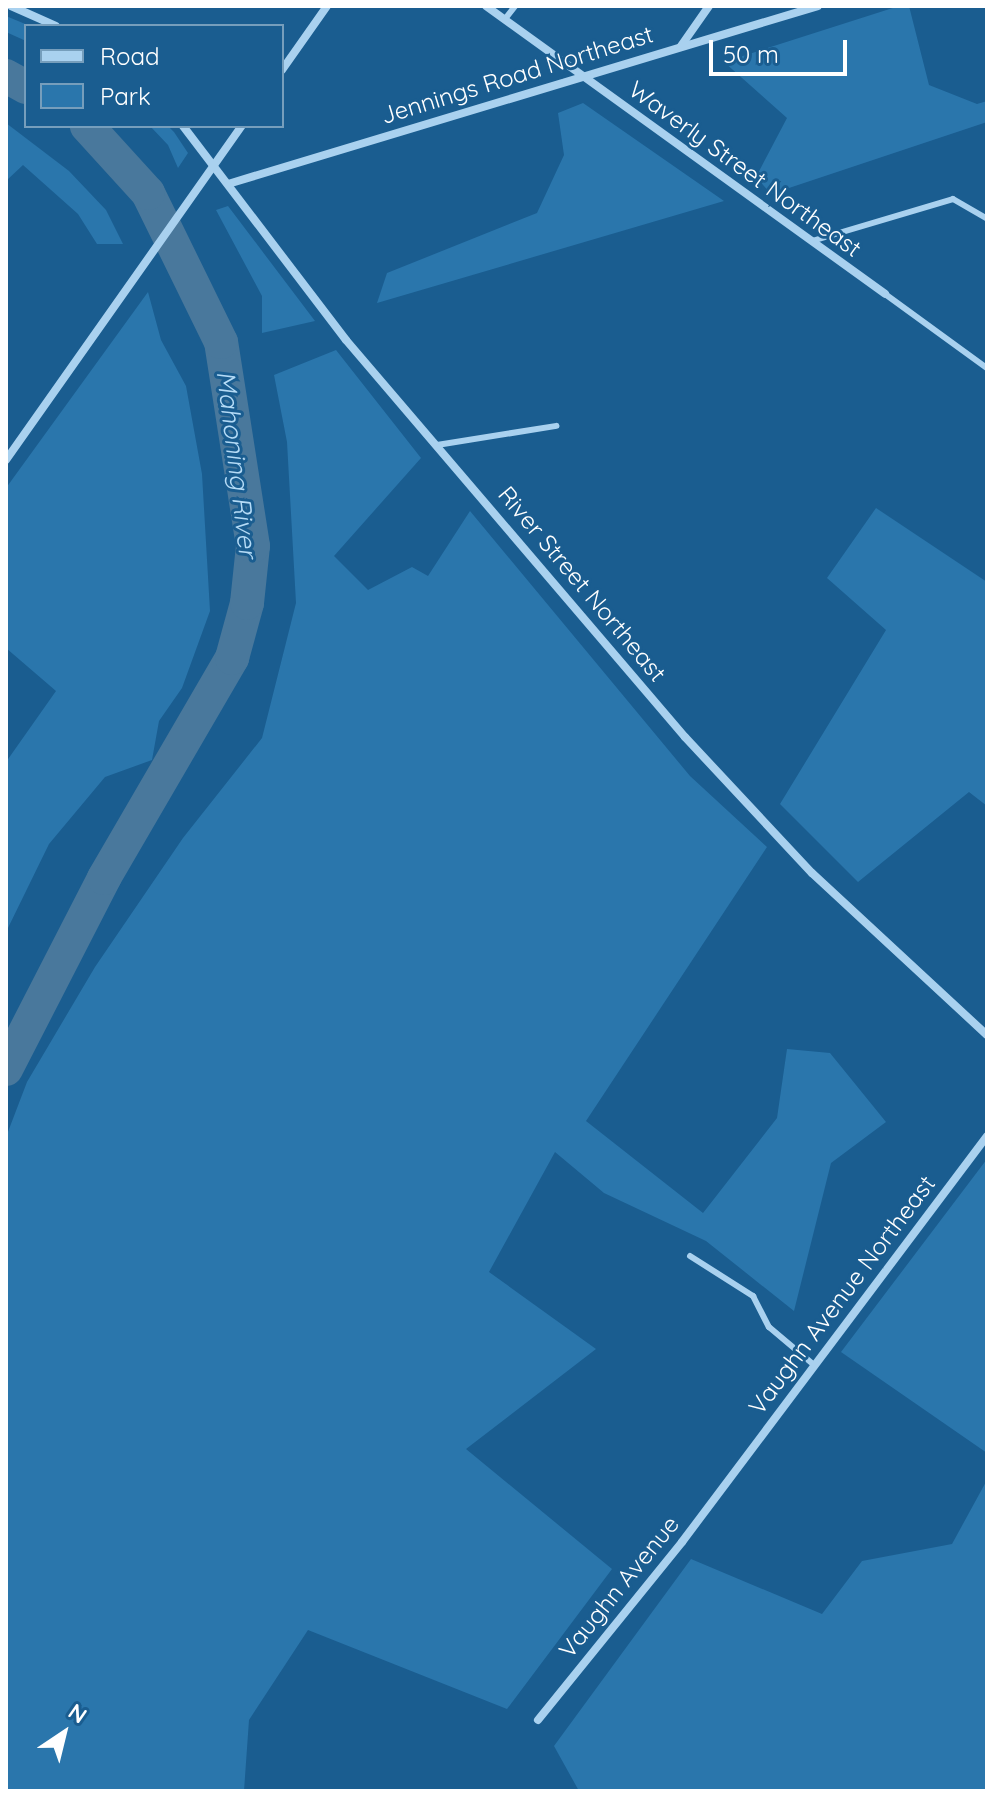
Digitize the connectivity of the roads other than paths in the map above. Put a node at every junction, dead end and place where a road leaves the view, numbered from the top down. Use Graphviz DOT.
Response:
graph roads {
  1 [pos="11,6"];
  2 [pos="327,6"];
  3 [pos="486,6"];
  4 [pos="515,6"];
  5 [pos="709,6"];
  6 [pos="818,6"];
  7 [pos="505,19"];
  8 [pos="52,24"];
  9 [pos="681,47"];
  10 [pos="284,67"];
  11 [pos="582,76"];
  12 [pos="185,128"];
  13 [pos="241,128"];
  14 [pos="215,165"];
  15 [pos="228,184"];
  16 [pos="987,219"];
  17 [pos="812,241"];
  18 [pos="885,294"];
  19 [pos="987,368"];
  20 [pos="556,426"];
  21 [pos="437,445"];
  22 [pos="6,460"];
  23 [pos="987,1035"];
  24 [pos="987,1136"];
  25 [pos="690,1256"];
  26 [pos="814,1365"];
  27 [pos="729,1478"];
  28 [pos="538,1720"];
  1 -- 8 [label="street"];
  2 -- 10 [label="street"];
  3 -- 7 [label="street, Waverly Street Northeast"];
  4 -- 7 [label="lane"];
  5 -- 9 [label="street"];
  6 -- 9 [label="street, Jennings Road Northeast"];
  7 -- 11 [label="street, Waverly Street Northeast"];
  9 -- 11 [label="street, Jennings Road Northeast"];
  11 -- 15 [label="street, Jennings Road Northeast"];
  11 -- 17 [label="street, Waverly Street Northeast"];
  12 -- 14 [label="street, River Street Northeast"];
  13 -- 14 [label="street"];
  14 -- 15 [label="street, River Street Northeast"];
  14 -- 22 [label="street"];
  15 -- 21 [label="street, River Street Northeast"];
  16 -- 17 [label="lane"];
  17 -- 18 [label="street, Waverly Street Northeast"];
  18 -- 19 [label="lane"];
  20 -- 21 [label="lane"];
  21 -- 23 [label="street, River Street Northeast"];
  24 -- 26 [label="street, Vaughn Avenue Northeast"];
  25 -- 26 [label="lane"];
  26 -- 27 [label="street, Vaughn Avenue Northeast"];
  27 -- 28 [label="street, Vaughn Avenue"];
}
